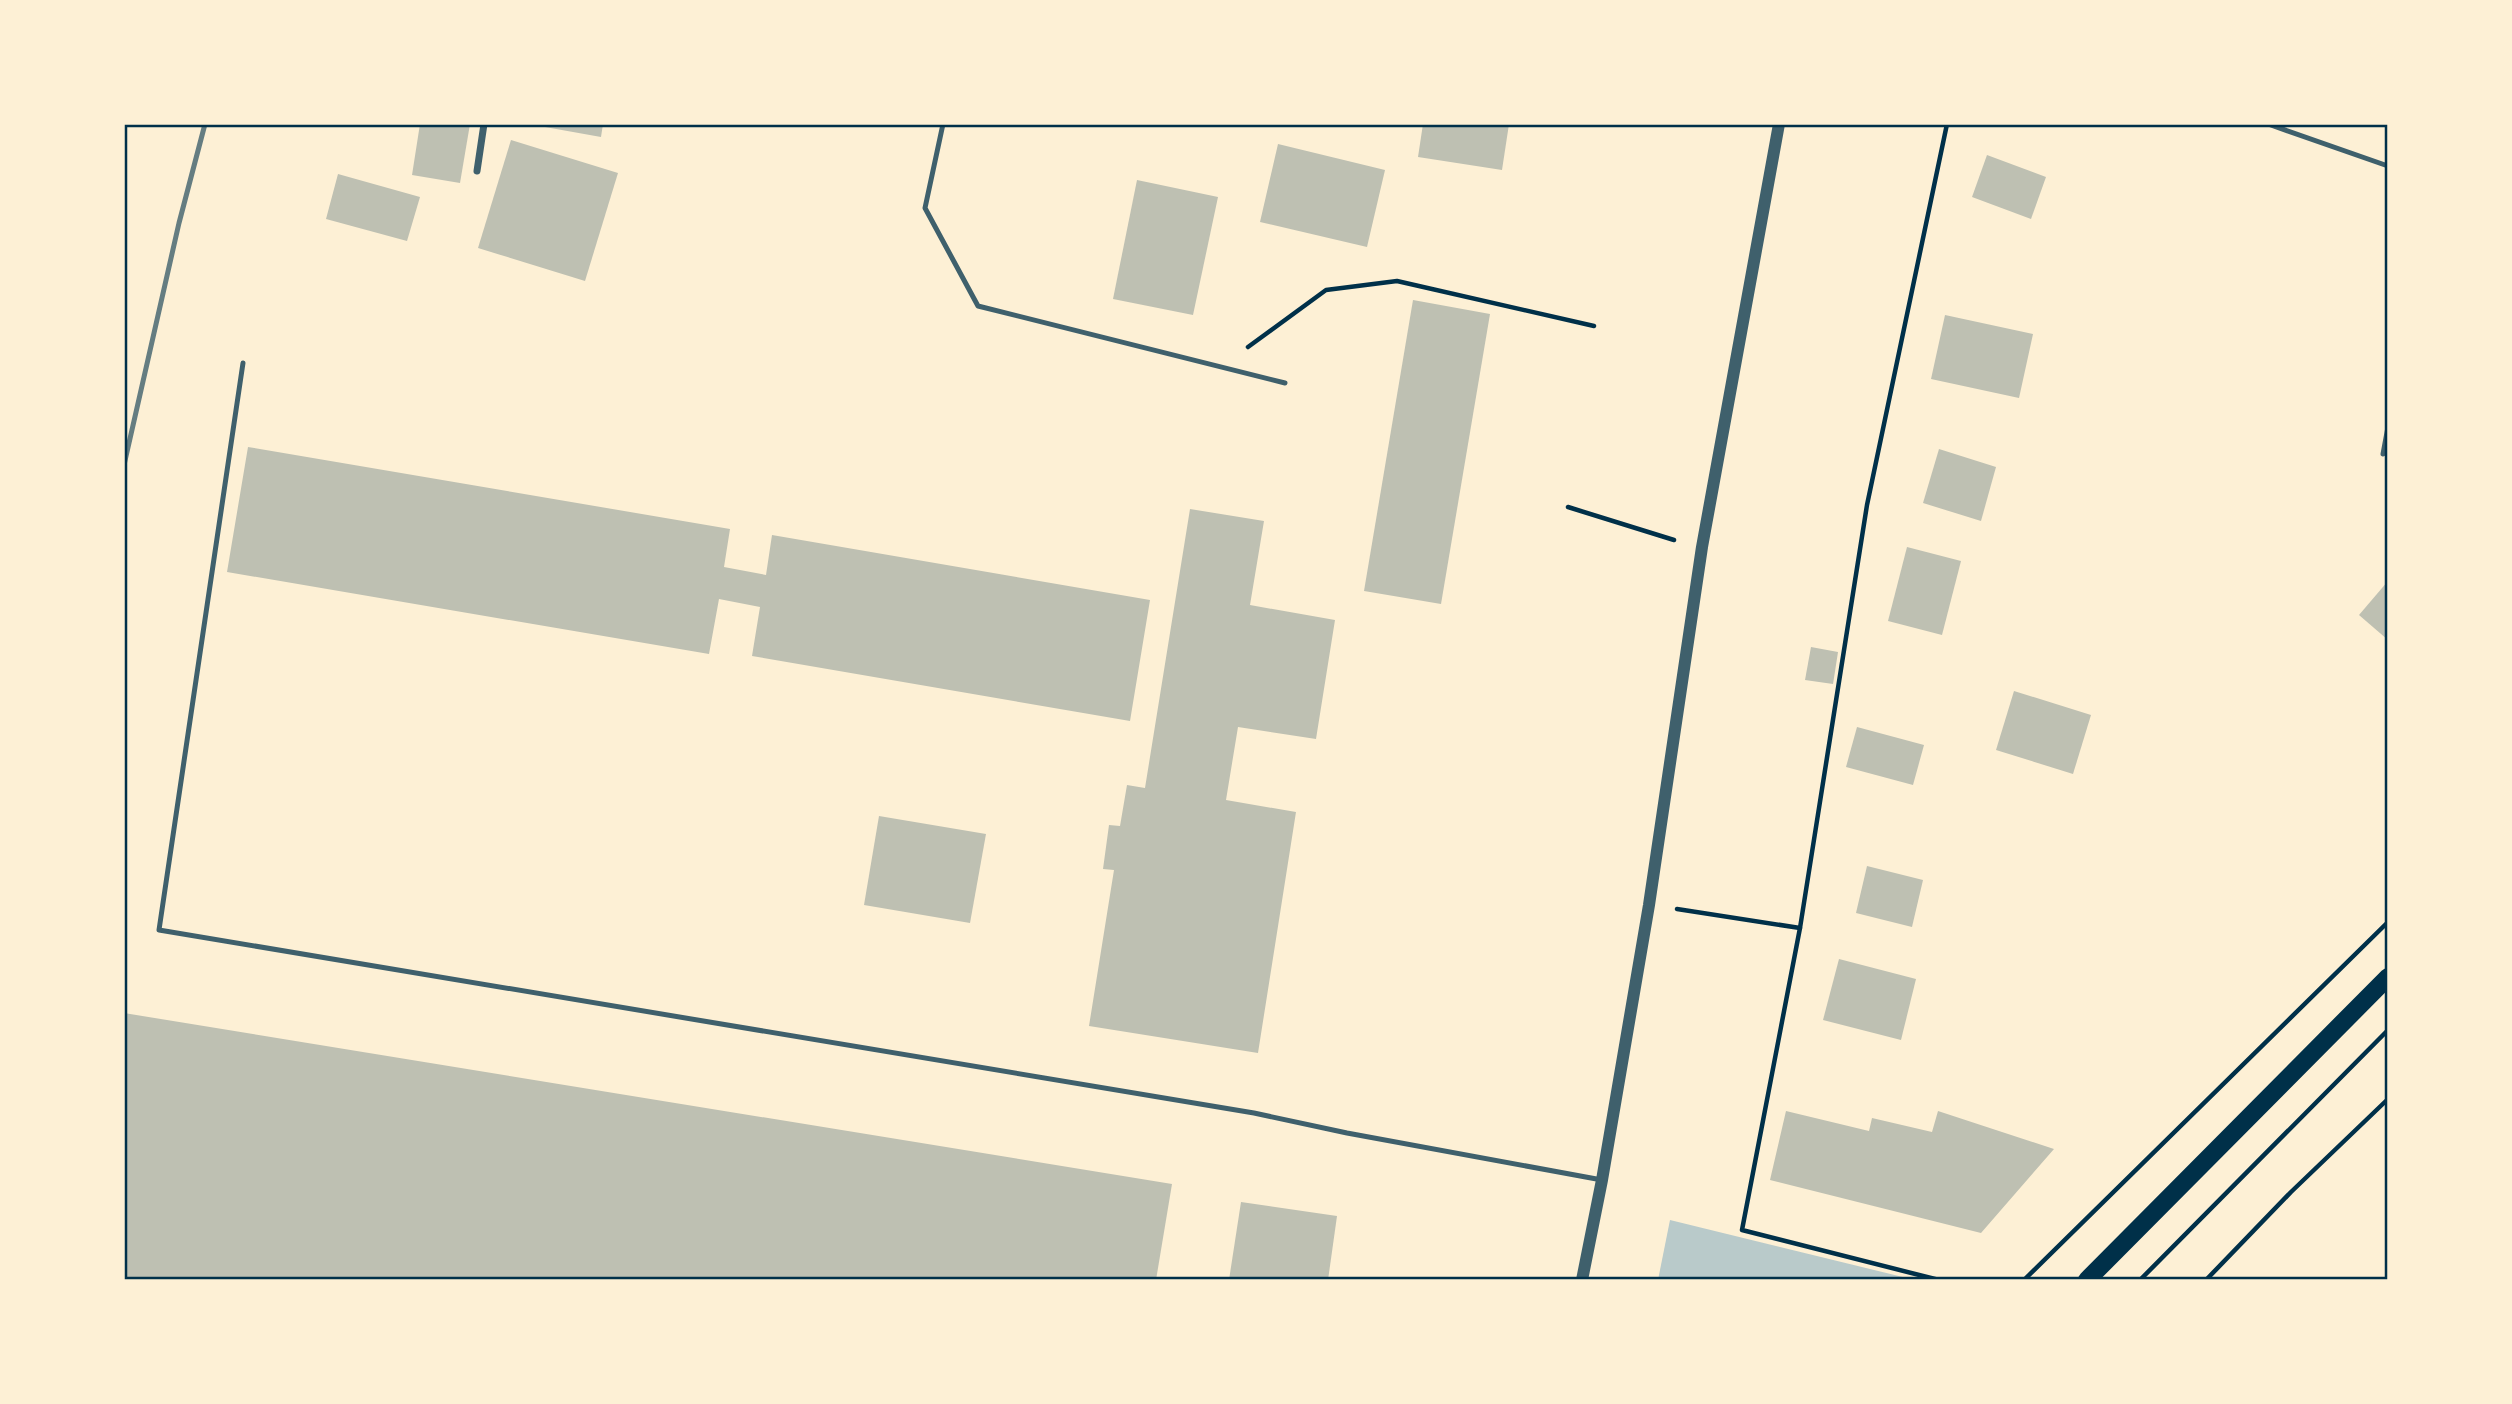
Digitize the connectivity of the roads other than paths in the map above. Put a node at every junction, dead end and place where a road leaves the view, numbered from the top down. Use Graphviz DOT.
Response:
graph roads {
  1 [pos="484,124"];
  2 [pos="943,124"];
  3 [pos="1779,124"];
  4 [pos="2269,124"];
  5 [pos="2388,166"];
  6 [pos="477,172"];
  7 [pos="243,363"];
  8 [pos="1285,383"];
  9 [pos="2388,427"];
  10 [pos="2383,454"];
  11 [pos="2388,977"];
  12 [pos="1602,1180"];
  13 [pos="1582,1280"];
  14 [pos="2087,1280"];
  1 -- 6 [label="street"];
  2 -- 8 [label="lane"];
  3 -- 12 [label="street"];
  4 -- 5 [label="lane"];
  7 -- 12 [label="lane"];
  9 -- 10 [label="lane"];
  11 -- 14 [label="main road"];
  12 -- 13 [label="street"];
}
